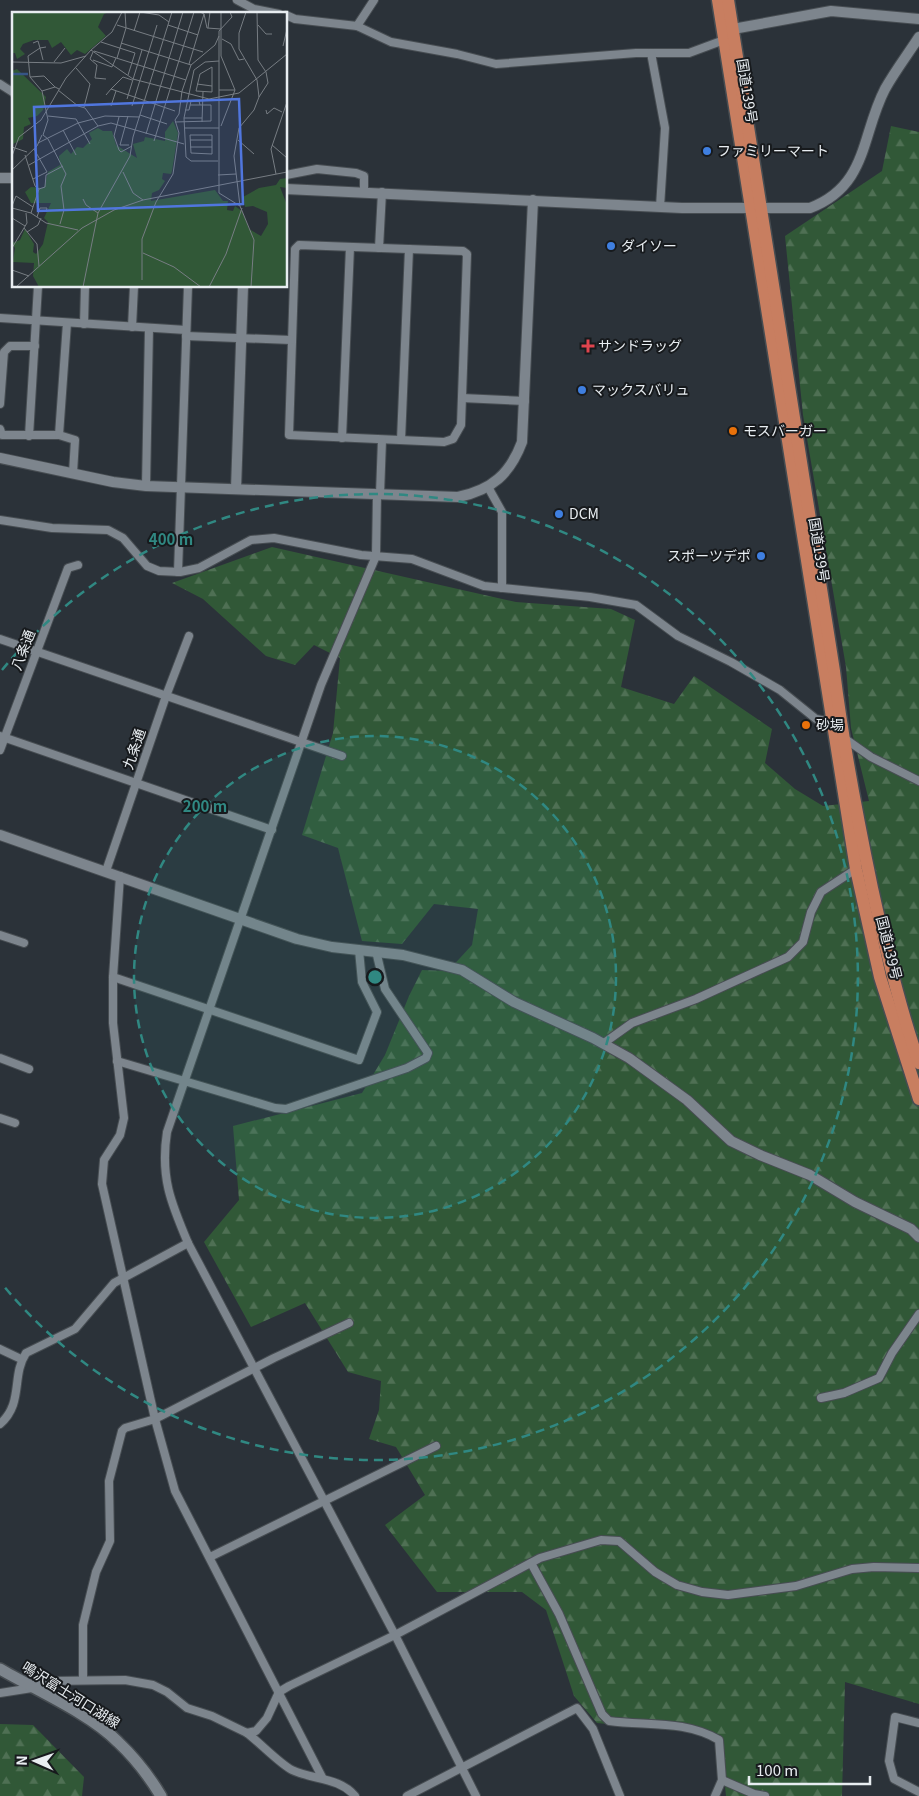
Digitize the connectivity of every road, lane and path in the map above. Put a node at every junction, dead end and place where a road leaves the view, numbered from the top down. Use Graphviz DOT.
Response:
graph roads {
  1 [pos="237,0"];
  2 [pos="374,0"];
  3 [pos="718,0"];
  4 [pos="728,0"];
  5 [pos="269,12"];
  6 [pos="288,16"];
  7 [pos="919,19"];
  8 [pos="357,26"];
  9 [pos="733,29"];
  10 [pos="919,37"];
  11 [pos="724,40"];
  12 [pos="651,53"];
  13 [pos="0,84"];
  14 [pos="12,92"];
  15 [pos="288,175"];
  16 [pos="288,189"];
  17 [pos="364,192"];
  18 [pos="382,192"];
  19 [pos="534,200"];
  20 [pos="660,206"];
  21 [pos="755,208"];
  22 [pos="350,247"];
  23 [pos="380,248"];
  24 [pos="409,249"];
  25 [pos="38,288"];
  26 [pos="85,288"];
  27 [pos="134,288"];
  28 [pos="188,288"];
  29 [pos="243,288"];
  30 [pos="0,318"];
  31 [pos="37,319"];
  32 [pos="67,323"];
  33 [pos="84,324"];
  34 [pos="132,327"];
  35 [pos="149,328"];
  36 [pos="186,333"];
  37 [pos="241,338"];
  38 [pos="291,340"];
  39 [pos="35,346"];
  40 [pos="462,398"];
  41 [pos="525,401"];
  42 [pos="0,404"];
  43 [pos="0,429"];
  44 [pos="59,435"];
  45 [pos="29,436"];
  46 [pos="342,438"];
  47 [pos="382,440"];
  48 [pos="401,440"];
  49 [pos="0,458"];
  50 [pos="73,473"];
  51 [pos="146,486"];
  52 [pos="488,486"];
  53 [pos="181,487"];
  54 [pos="236,489"];
  55 [pos="378,494"];
  56 [pos="0,520"];
  57 [pos="376,556"];
  58 [pos="78,565"];
  59 [pos="178,572"];
  60 [pos="502,588"];
  61 [pos="189,636"];
  62 [pos="0,639"];
  63 [pos="35,652"];
  64 [pos="166,696"];
  65 [pos="831,722"];
  66 [pos="842,736"];
  67 [pos="2,737"];
  68 [pos="302,742"];
  69 [pos="0,750"];
  70 [pos="342,756"];
  71 [pos="919,781"];
  72 [pos="136,782"];
  73 [pos="272,830"];
  74 [pos="0,835"];
  75 [pos="856,869"];
  76 [pos="106,872"];
  77 [pos="120,876"];
  78 [pos="241,919"];
  79 [pos="0,935"];
  80 [pos="24,943"];
  81 [pos="359,950"];
  82 [pos="376,952"];
  83 [pos="113,977"];
  84 [pos="210,1008"];
  85 [pos="604,1043"];
  86 [pos="0,1058"];
  87 [pos="118,1061"];
  88 [pos="919,1063"];
  89 [pos="30,1068"];
  90 [pos="183,1080"];
  91 [pos="919,1099"];
  92 [pos="0,1118"];
  93 [pos="15,1123"];
  94 [pos="919,1237"];
  95 [pos="188,1243"];
  96 [pos="124,1278"];
  97 [pos="919,1314"];
  98 [pos="349,1323"];
  99 [pos="0,1349"];
  100 [pos="22,1360"];
  101 [pos="254,1368"];
  102 [pos="821,1398"];
  103 [pos="154,1419"];
  104 [pos="0,1424"];
  105 [pos="436,1446"];
  106 [pos="324,1501"];
  107 [pos="210,1557"];
  108 [pos="531,1563"];
  109 [pos="919,1568"];
  110 [pos="394,1635"];
  111 [pos="0,1669"];
  112 [pos="83,1680"];
  113 [pos="32,1688"];
  114 [pos="279,1692"];
  115 [pos="0,1693"];
  116 [pos="919,1723"];
  117 [pos="247,1732"];
  118 [pos="461,1767"];
  119 [pos="322,1777"];
  120 [pos="722,1780"];
  121 [pos="919,1792"];
  122 [pos="161,1796"];
  123 [pos="355,1796"];
  124 [pos="407,1796"];
  125 [pos="476,1796"];
  126 [pos="620,1796"];
  127 [pos="715,1796"];
  128 [pos="764,1796"];
  1 -- 5 [label="street"];
  2 -- 8 [label="street"];
  3 -- 11 [label="highway, 国道139号"];
  4 -- 9 [label="highway, 国道139号"];
  6 -- 8 [label="street"];
  7 -- 9 [label="street"];
  8 -- 12 [label="street"];
  9 -- 11 [label="street"];
  9 -- 21 [label="highway, 国道139号"];
  10 -- 21 [label="street"];
  11 -- 12 [label="street"];
  11 -- 21 [label="highway, 国道139号"];
  12 -- 20 [label="street"];
  13 -- 14 [label="street"];
  15 -- 17 [label="street"];
  16 -- 17 [label="street"];
  17 -- 18 [label="street"];
  18 -- 19 [label="street"];
  18 -- 23 [label="street"];
  19 -- 20 [label="street"];
  19 -- 41 [label="street"];
  20 -- 21 [label="street"];
  21 -- 65 [label="highway, 国道139号"];
  21 -- 66 [label="highway, 国道139号"];
  22 -- 23 [label="street"];
  22 -- 38 [label="street"];
  22 -- 46 [label="street"];
  23 -- 24 [label="street"];
  24 -- 40 [label="street"];
  24 -- 48 [label="street"];
  25 -- 31 [label="street"];
  26 -- 33 [label="street"];
  27 -- 34 [label="street"];
  28 -- 36 [label="street"];
  29 -- 37 [label="street"];
  30 -- 31 [label="street"];
  31 -- 32 [label="street"];
  31 -- 39 [label="street"];
  32 -- 33 [label="street"];
  32 -- 44 [label="street"];
  33 -- 34 [label="street"];
  34 -- 35 [label="street"];
  35 -- 36 [label="street"];
  35 -- 51 [label="street"];
  36 -- 37 [label="street"];
  36 -- 53 [label="street"];
  37 -- 38 [label="street"];
  37 -- 54 [label="street"];
  38 -- 46 [label="street"];
  39 -- 42 [label="street"];
  39 -- 45 [label="street"];
  40 -- 41 [label="street"];
  40 -- 48 [label="street"];
  41 -- 52 [label="street"];
  43 -- 45 [label="street"];
  44 -- 45 [label="street"];
  44 -- 50 [label="street"];
  46 -- 47 [label="street"];
  47 -- 48 [label="street"];
  47 -- 55 [label="street"];
  49 -- 50 [label="street"];
  50 -- 51 [label="street"];
  51 -- 53 [label="street"];
  52 -- 55 [label="street"];
  52 -- 60 [label="street"];
  53 -- 54 [label="street"];
  53 -- 59 [label="street"];
  54 -- 55 [label="street"];
  55 -- 57 [label="street"];
  56 -- 59 [label="street"];
  57 -- 59 [label="street"];
  57 -- 60 [label="street"];
  57 -- 68 [label="street"];
  58 -- 63 [label="street, 八条通"];
  60 -- 65 [label="street"];
  61 -- 64 [label="street, 九条通"];
  62 -- 63 [label="street"];
  63 -- 64 [label="street"];
  63 -- 67 [label="street, 八条通"];
  64 -- 68 [label="street"];
  64 -- 72 [label="street, 九条通"];
  65 -- 66 [label="street"];
  65 -- 75 [label="highway, 国道139号"];
  66 -- 71 [label="street"];
  66 -- 88 [label="highway, 国道139号"];
  67 -- 69 [label="street, 八条通"];
  67 -- 72 [label="street"];
  68 -- 70 [label="street"];
  68 -- 73 [label="street"];
  72 -- 73 [label="street"];
  72 -- 76 [label="street, 九条通"];
  73 -- 78 [label="street"];
  74 -- 76 [label="street"];
  75 -- 85 [label="street"];
  75 -- 91 [label="highway, 国道139号"];
  76 -- 77 [label="street"];
  77 -- 78 [label="street"];
  77 -- 83 [label="street"];
  78 -- 81 [label="street"];
  78 -- 84 [label="street"];
  79 -- 80 [label="street"];
  81 -- 82 [label="street"];
  81 -- 84 [label="street"];
  82 -- 85 [label="street"];
  82 -- 90 [label="street"];
  83 -- 84 [label="street"];
  83 -- 87 [label="street"];
  84 -- 90 [label="street"];
  85 -- 94 [label="street"];
  86 -- 89 [label="street"];
  87 -- 90 [label="street"];
  87 -- 96 [label="street"];
  90 -- 95 [label="street"];
  92 -- 93 [label="street"];
  95 -- 96 [label="street"];
  95 -- 101 [label="street"];
  96 -- 100 [label="street"];
  96 -- 103 [label="street"];
  97 -- 102 [label="street"];
  98 -- 101 [label="street"];
  99 -- 100 [label="street"];
  100 -- 104 [label="street"];
  101 -- 103 [label="street"];
  101 -- 106 [label="street"];
  103 -- 107 [label="street"];
  103 -- 112 [label="street"];
  105 -- 106 [label="street"];
  106 -- 107 [label="street"];
  106 -- 110 [label="street"];
  107 -- 114 [label="street"];
  108 -- 109 [label="street"];
  108 -- 110 [label="street"];
  108 -- 120 [label="street"];
  110 -- 114 [label="street"];
  110 -- 118 [label="street"];
  111 -- 113 [label="main road, 鳴沢富士河口湖線"];
  112 -- 113 [label="street"];
  112 -- 117 [label="street"];
  113 -- 115 [label="street"];
  113 -- 122 [label="main road, 鳴沢富士河口湖線"];
  114 -- 117 [label="street"];
  114 -- 119 [label="street"];
  116 -- 121 [label="street"];
  117 -- 119 [label="street"];
  118 -- 124 [label="street"];
  118 -- 125 [label="street"];
  118 -- 126 [label="street"];
  119 -- 123 [label="street"];
  120 -- 127 [label="street"];
  120 -- 128 [label="street"];
}
